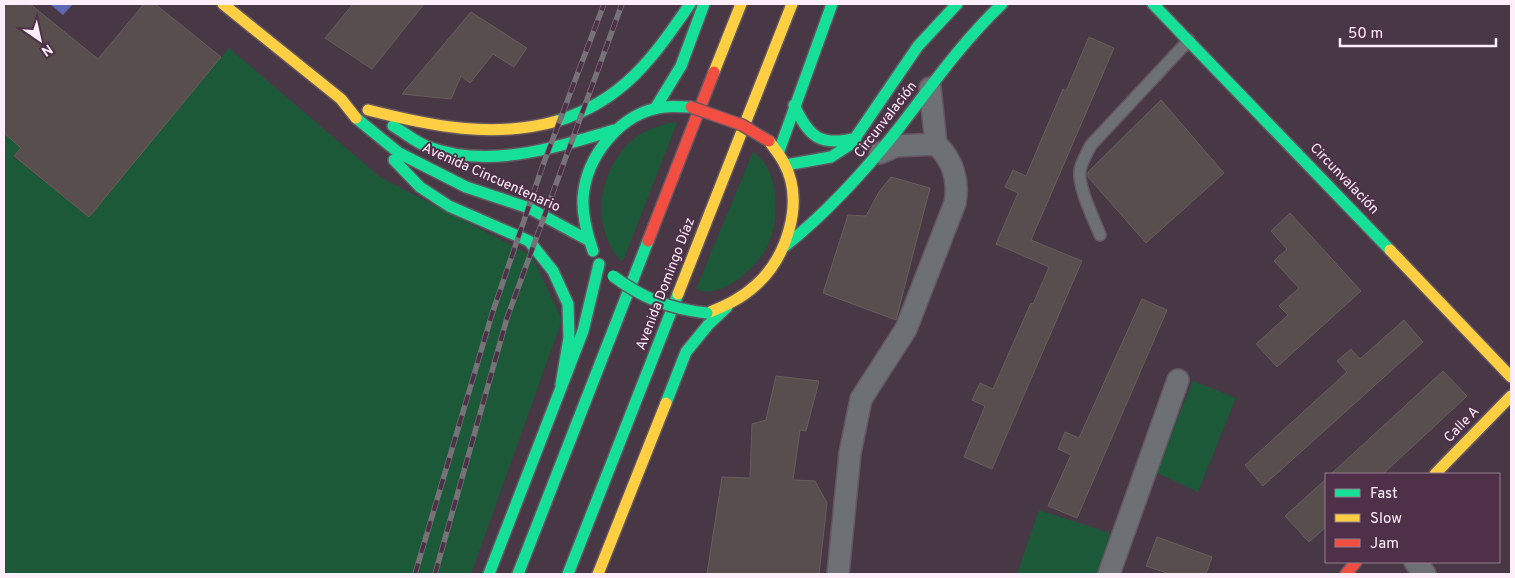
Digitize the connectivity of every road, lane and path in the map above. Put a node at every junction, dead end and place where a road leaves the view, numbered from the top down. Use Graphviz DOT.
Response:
graph roads {
  1 [pos="224,4"];
  2 [pos="242,4"];
  3 [pos="690,4"];
  4 [pos="704,4"];
  5 [pos="741,4"];
  6 [pos="792,4"];
  7 [pos="832,4"];
  8 [pos="957,4"];
  9 [pos="1002,4"];
  10 [pos="1153,4"];
  11 [pos="244,21"];
  12 [pos="1189,40"];
  13 [pos="930,88"];
  14 [pos="341,99"];
  15 [pos="794,105"];
  16 [pos="656,107"];
  17 [pos="368,110"];
  18 [pos="359,122"];
  19 [pos="614,130"];
  20 [pos="857,138"];
  21 [pos="936,144"];
  22 [pos="778,151"];
  23 [pos="880,153"];
  24 [pos="786,164"];
  25 [pos="1100,235"];
  26 [pos="588,240"];
  27 [pos="785,246"];
  28 [pos="599,264"];
  29 [pos="727,307"];
  30 [pos="1511,378"];
  31 [pos="1178,380"];
  32 [pos="561,385"];
  33 [pos="1511,396"];
  34 [pos="1436,473"];
  35 [pos="1355,563"];
  36 [pos="1416,563"];
  37 [pos="489,574"];
  38 [pos="518,574"];
  39 [pos="568,574"];
  40 [pos="598,574"];
  41 [pos="838,574"];
  42 [pos="1109,574"];
  43 [pos="1346,574"];
  44 [pos="1425,574"];
  1 -- 11 [label="main road, Avenida Cincuentenario"];
  2 -- 11 [label="lane"];
  3 -- 17 [label="main road"];
  4 -- 16 [label="main road"];
  5 -- 38 [label="main road"];
  6 -- 39 [label="main road, Avenida Domingo Díaz"];
  7 -- 15 [label="main road"];
  8 -- 20 [label="main road, Circunvalación"];
  9 -- 13 [label="main road, Circunvalación"];
  10 -- 12 [label="main road, Circunvalación"];
  11 -- 14 [label="main road, Avenida Cincuentenario"];
  12 -- 25 [label="lane"];
  12 -- 30 [label="main road, Circunvalación"];
  13 -- 21 [label="street"];
  13 -- 23 [label="main road, Circunvalación"];
  14 -- 17 [label="main road, Avenida Cincuentenario"];
  14 -- 18 [label="main road, Avenida Cincuentenario"];
  15 -- 20 [label="main road"];
  15 -- 22 [label="main road"];
  16 -- 19 [label="main road"];
  16 -- 22 [label="main road, bridge"];
  17 -- 19 [label="main road, Avenida Cincuentenario"];
  18 -- 26 [label="main road, Avenida Cincuentenario"];
  18 -- 32 [label="main road"];
  19 -- 26 [label="main road"];
  20 -- 24 [label="main road, Circunvalación"];
  21 -- 23 [label="street"];
  21 -- 41 [label="street"];
  22 -- 24 [label="main road"];
  23 -- 27 [label="main road, Circunvalación"];
  24 -- 27 [label="main road"];
  26 -- 28 [label="main road"];
  27 -- 29 [label="main road"];
  28 -- 29 [label="main road, bridge"];
  28 -- 32 [label="main road"];
  29 -- 40 [label="main road"];
  31 -- 42 [label="street"];
  32 -- 37 [label="main road"];
  33 -- 34 [label="main road, Calle A"];
  35 -- 43 [label="main road"];
  36 -- 44 [label="street"];
}
